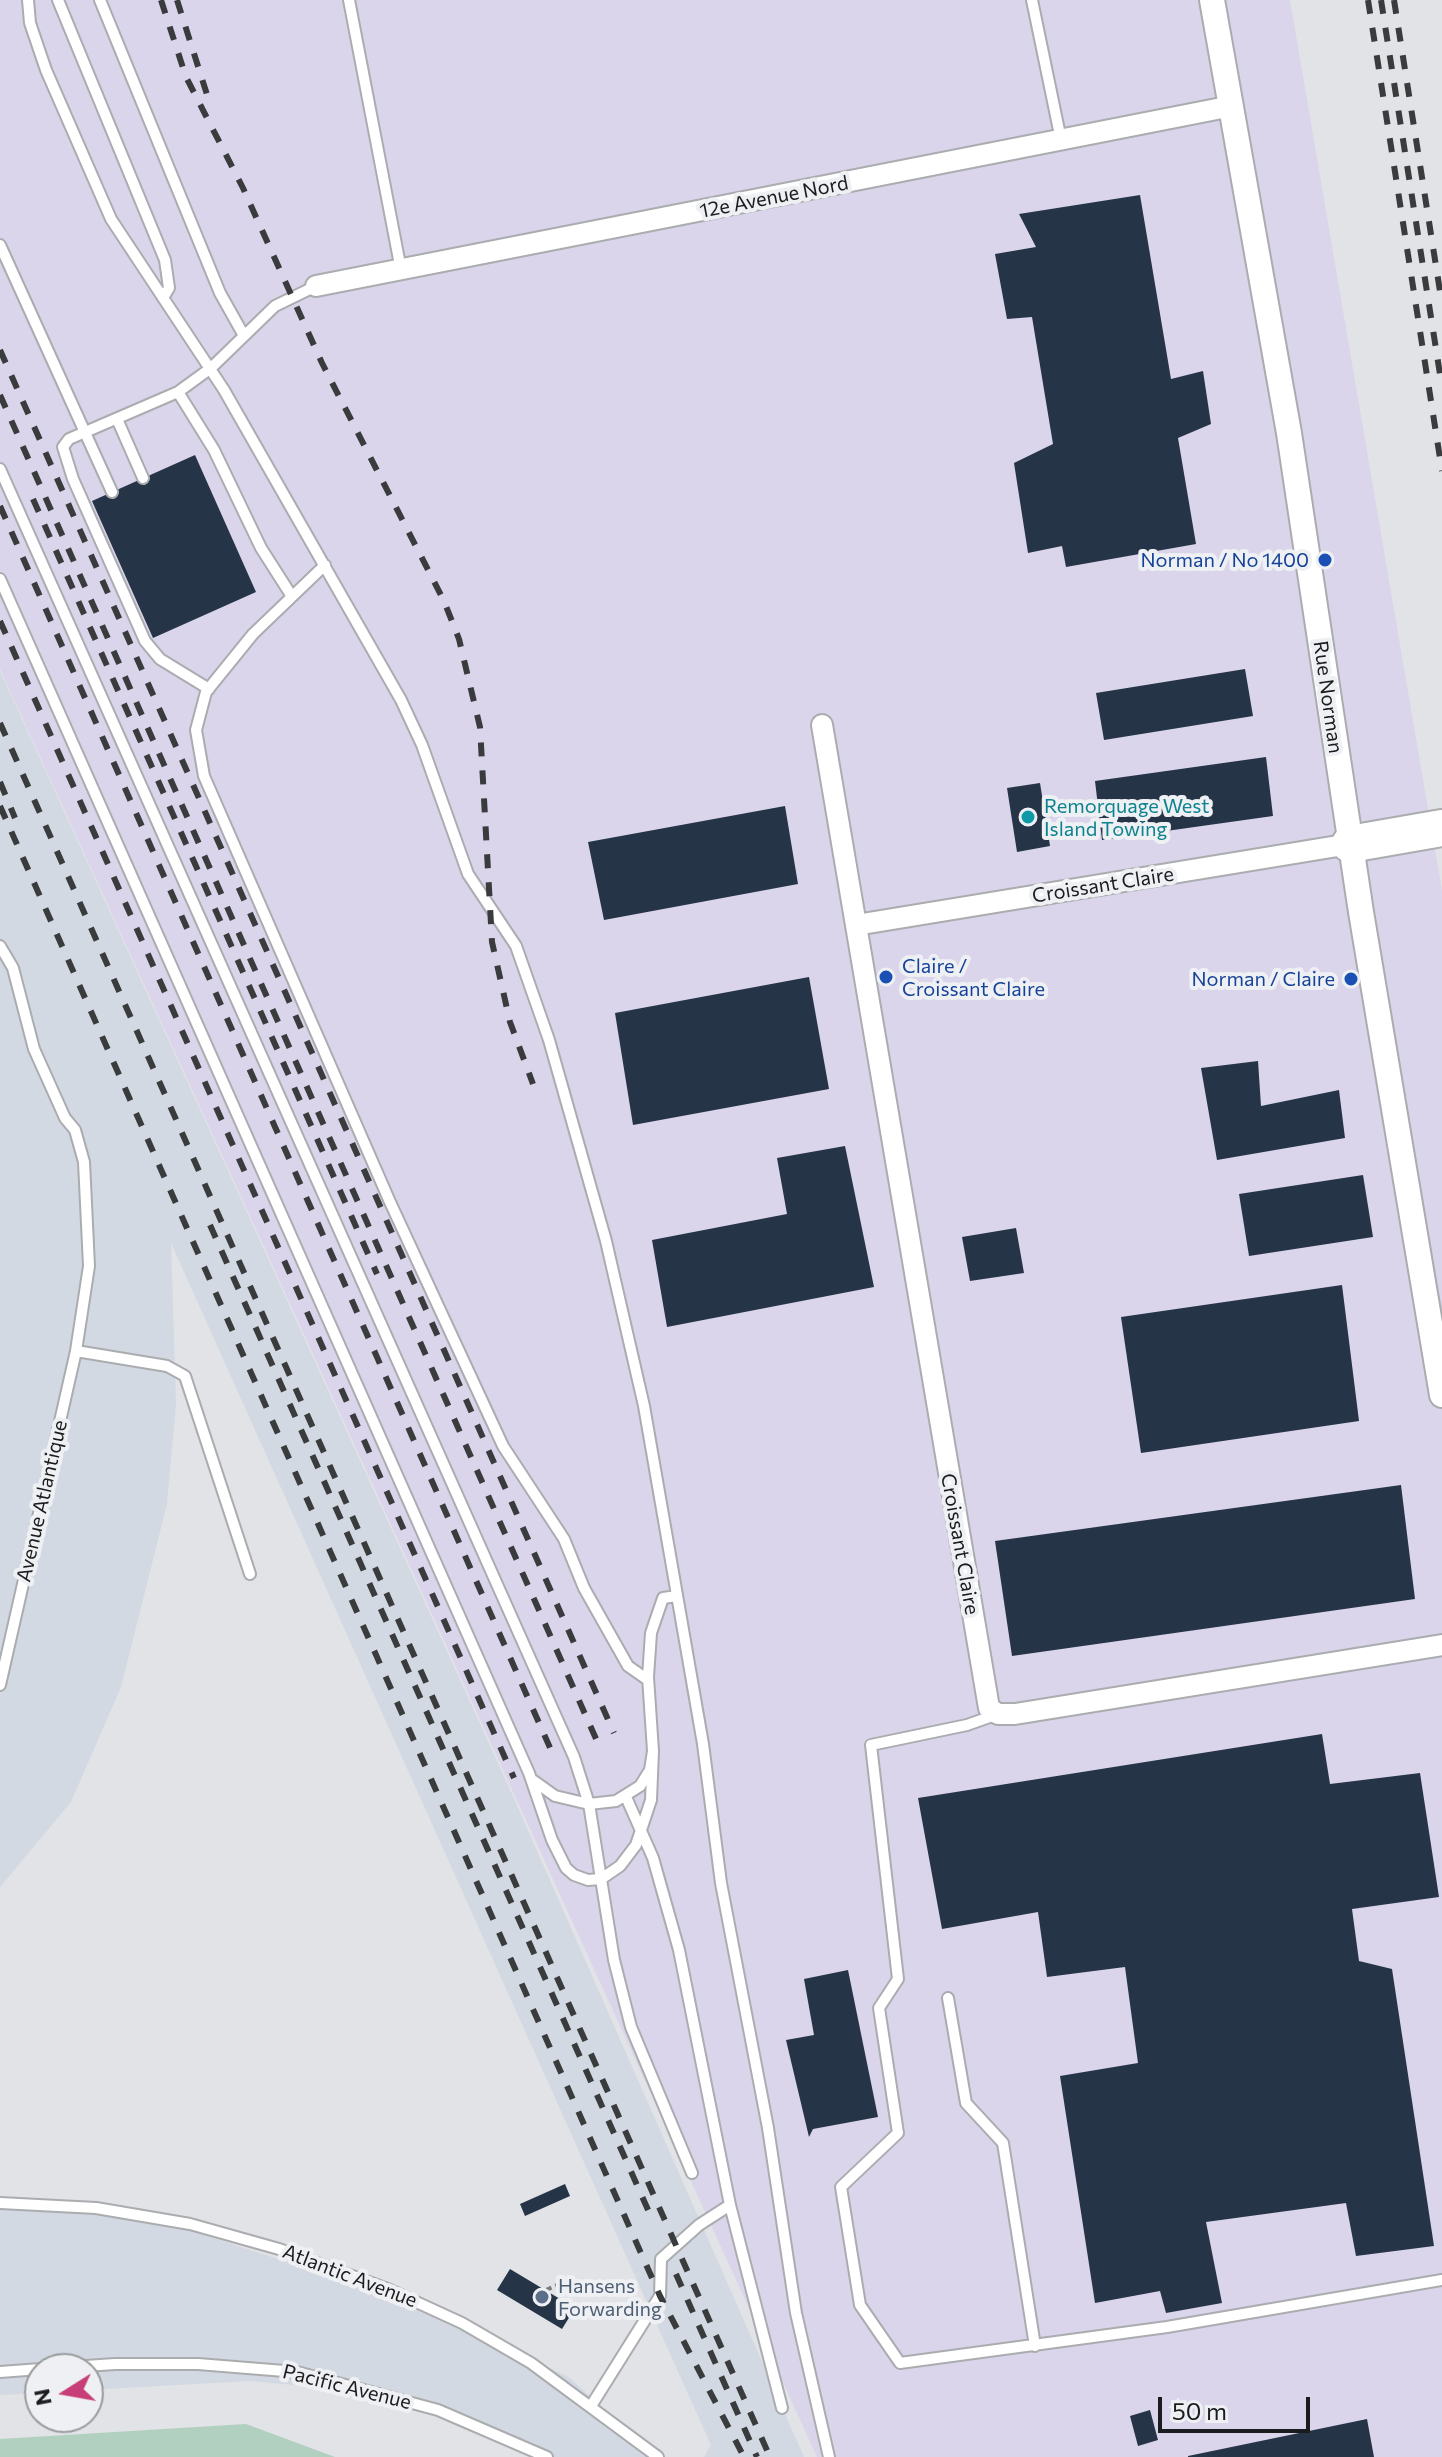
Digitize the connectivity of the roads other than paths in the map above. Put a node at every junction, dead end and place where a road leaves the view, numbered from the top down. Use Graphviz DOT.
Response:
graph roads {
  1 [pos="28,0"];
  2 [pos="58,0"];
  3 [pos="100,0"];
  4 [pos="349,0"];
  5 [pos="1032,0"];
  6 [pos="1212,0"];
  7 [pos="1232,106"];
  8 [pos="1061,140"];
  9 [pos="0,245"];
  10 [pos="401,270"];
  11 [pos="316,286"];
  12 [pos="163,298"];
  13 [pos="243,334"];
  14 [pos="211,368"];
  15 [pos="178,392"];
  16 [pos="117,419"];
  17 [pos="86,432"];
  18 [pos="0,469"];
  19 [pos="143,478"];
  20 [pos="112,492"];
  21 [pos="325,565"];
  22 [pos="0,579"];
  23 [pos="291,595"];
  24 [pos="209,689"];
  25 [pos="822,725"];
  26 [pos="1435,829"];
  27 [pos="1350,844"];
  28 [pos="856,925"];
  29 [pos="0,946"];
  30 [pos="76,1351"];
  31 [pos="1442,1395"];
  32 [pos="250,1574"];
  33 [pos="677,1596"];
  34 [pos="1442,1645"];
  35 [pos="648,1680"];
  36 [pos="0,1685"];
  37 [pos="998,1714"];
  38 [pos="653,1751"];
  39 [pos="529,1773"];
  40 [pos="626,1797"];
  41 [pos="589,1804"];
  42 [pos="643,1831"];
  43 [pos="601,1879"];
  44 [pos="948,1998"];
  45 [pos="692,2173"];
  46 [pos="0,2203"];
  47 [pos="730,2205"];
  48 [pos="1442,2280"];
  49 [pos="1035,2346"];
  50 [pos="104,2365"];
  51 [pos="24,2370"];
  52 [pos="0,2372"];
  53 [pos="591,2406"];
  54 [pos="782,2408"];
  55 [pos="547,2457"];
  56 [pos="658,2457"];
  57 [pos="829,2457"];
  1 -- 12 [label="lane"];
  2 -- 12 [label="lane"];
  3 -- 13 [label="lane"];
  4 -- 10 [label="lane"];
  5 -- 8 [label="lane"];
  6 -- 7 [label="street, Rue Norman"];
  7 -- 8 [label="street, 12e Avenue Nord"];
  7 -- 27 [label="street, Rue Norman"];
  8 -- 10 [label="street, 12e Avenue Nord"];
  9 -- 17 [label="lane"];
  10 -- 11 [label="street, 12e Avenue Nord"];
  11 -- 13 [label="lane"];
  12 -- 14 [label="lane"];
  13 -- 14 [label="lane"];
  14 -- 15 [label="lane"];
  14 -- 21 [label="lane"];
  15 -- 16 [label="lane"];
  15 -- 23 [label="lane"];
  16 -- 17 [label="lane"];
  16 -- 19 [label="lane"];
  17 -- 20 [label="lane"];
  17 -- 24 [label="lane"];
  18 -- 41 [label="lane"];
  21 -- 23 [label="lane"];
  21 -- 33 [label="lane"];
  22 -- 39 [label="lane"];
  23 -- 24 [label="lane"];
  24 -- 35 [label="lane"];
  25 -- 28 [label="street, Croissant Claire"];
  26 -- 27 [label="highway"];
  27 -- 28 [label="street, Croissant Claire"];
  27 -- 31 [label="street, Rue Norman"];
  28 -- 37 [label="street, Croissant Claire"];
  29 -- 30 [label="lane, Avenue Atlantique"];
  30 -- 32 [label="lane"];
  30 -- 36 [label="lane, Avenue Atlantique"];
  33 -- 35 [label="lane"];
  33 -- 57 [label="lane"];
  34 -- 37 [label="street"];
  35 -- 38 [label="lane"];
  37 -- 49 [label="lane"];
  38 -- 40 [label="lane"];
  38 -- 42 [label="lane"];
  39 -- 41 [label="lane"];
  39 -- 43 [label="lane"];
  40 -- 41 [label="lane"];
  40 -- 42 [label="lane"];
  41 -- 43 [label="lane"];
  42 -- 43 [label="lane"];
  42 -- 47 [label="lane"];
  43 -- 45 [label="lane"];
  44 -- 49 [label="lane"];
  46 -- 53 [label="lane, Atlantic Avenue"];
  47 -- 53 [label="lane"];
  47 -- 54 [label="lane"];
  48 -- 49 [label="lane"];
  50 -- 55 [label="lane, Pacific Avenue"];
  51 -- 52 [label="lane, Pacific Avenue"];
  53 -- 56 [label="lane, Atlantic Avenue"];
}
